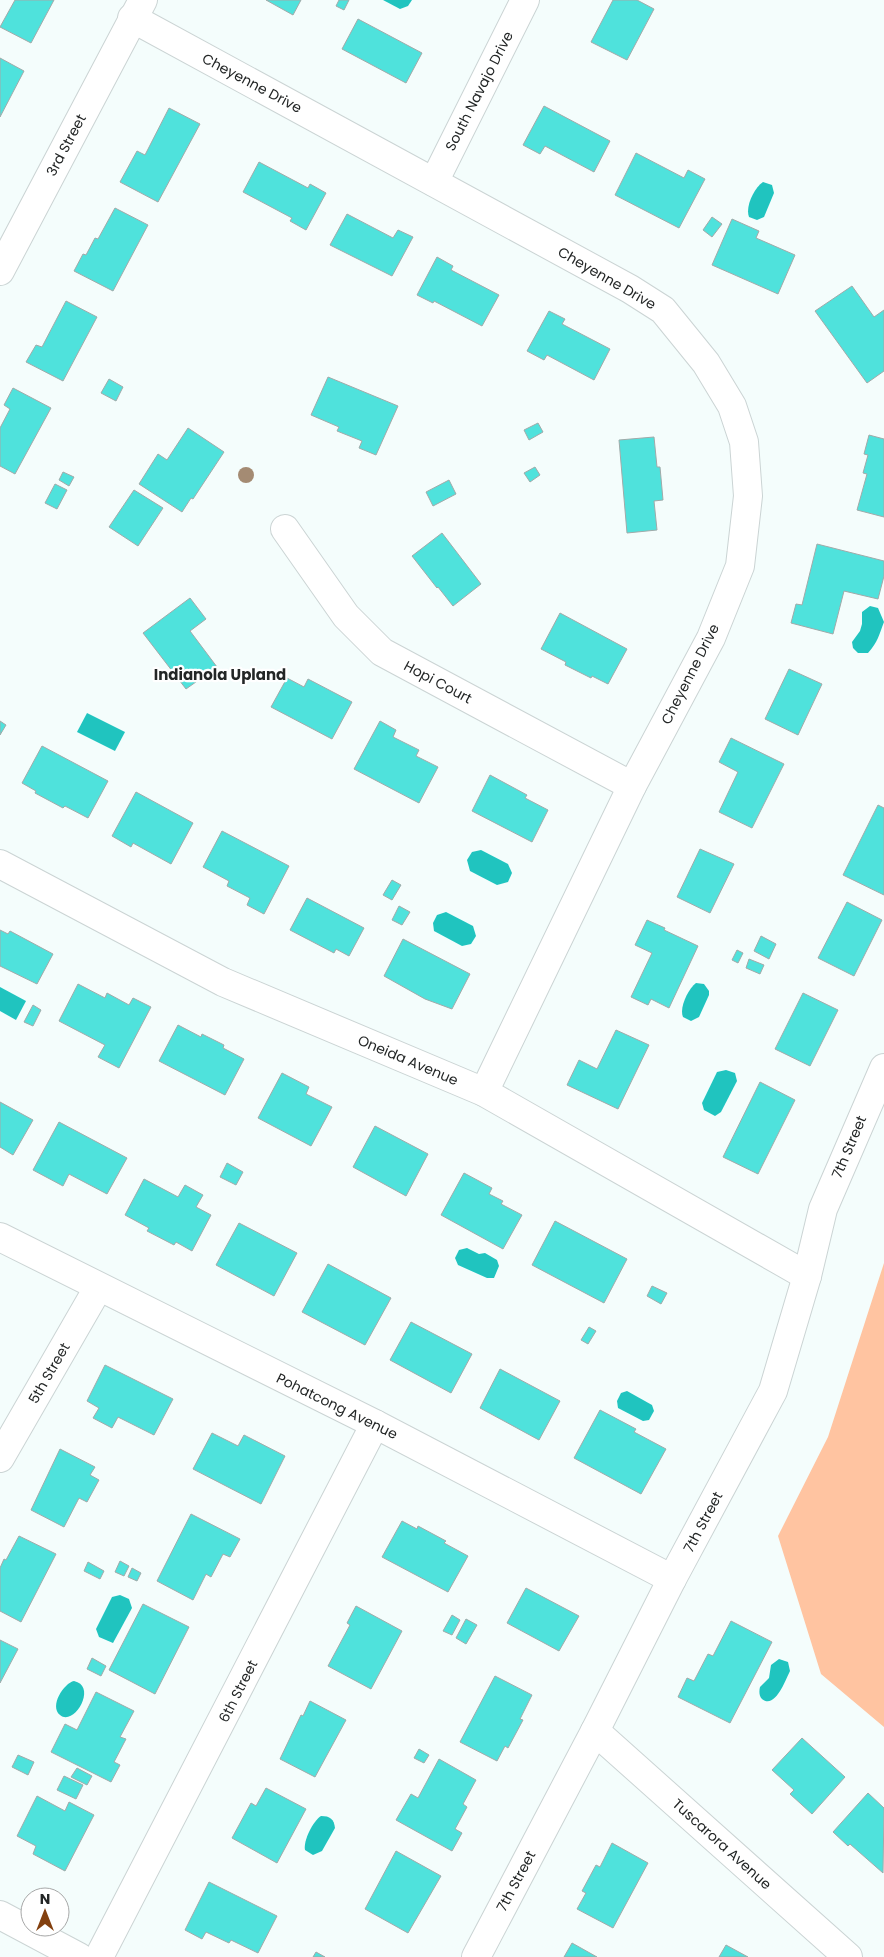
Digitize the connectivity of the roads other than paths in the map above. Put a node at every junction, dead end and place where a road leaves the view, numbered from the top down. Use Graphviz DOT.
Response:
graph roads {
  1 [pos="525,0"];
  2 [pos="138,9"];
  3 [pos="434,182"];
  4 [pos="0,271"];
  5 [pos="285,529"];
  6 [pos="632,786"];
  7 [pos="0,864"];
  8 [pos="884,1068"];
  9 [pos="484,1092"];
  10 [pos="0,1238"];
  11 [pos="807,1276"];
  12 [pos="98,1288"];
  13 [pos="375,1424"];
  14 [pos="0,1458"];
  15 [pos="672,1580"];
  16 [pos="595,1731"];
  17 [pos="0,1915"];
  18 [pos="79,1957"];
  19 [pos="99,1957"];
  20 [pos="476,1957"];
  21 [pos="848,1957"];
  1 -- 3 [label="street, South Navajo Drive"];
  2 -- 3 [label="street, Cheyenne Drive"];
  2 -- 4 [label="street, 3rd Street"];
  3 -- 6 [label="street, Cheyenne Drive"];
  5 -- 6 [label="street, Hopi Court"];
  6 -- 9 [label="street, Cheyenne Drive"];
  7 -- 9 [label="street, Oneida Avenue"];
  8 -- 11 [label="street, 7th Street"];
  9 -- 11 [label="street, Oneida Avenue"];
  10 -- 12 [label="street, Pohatcong Avenue"];
  11 -- 15 [label="street, 7th Street"];
  12 -- 13 [label="street, Pohatcong Avenue"];
  12 -- 14 [label="street, 5th Street"];
  13 -- 15 [label="street, Pohatcong Avenue"];
  13 -- 19 [label="street, 6th Street"];
  15 -- 16 [label="street, 7th Street"];
  16 -- 20 [label="street, 7th Street"];
  16 -- 21 [label="street, Tuscarora Avenue"];
  17 -- 18 [label="street"];
}
